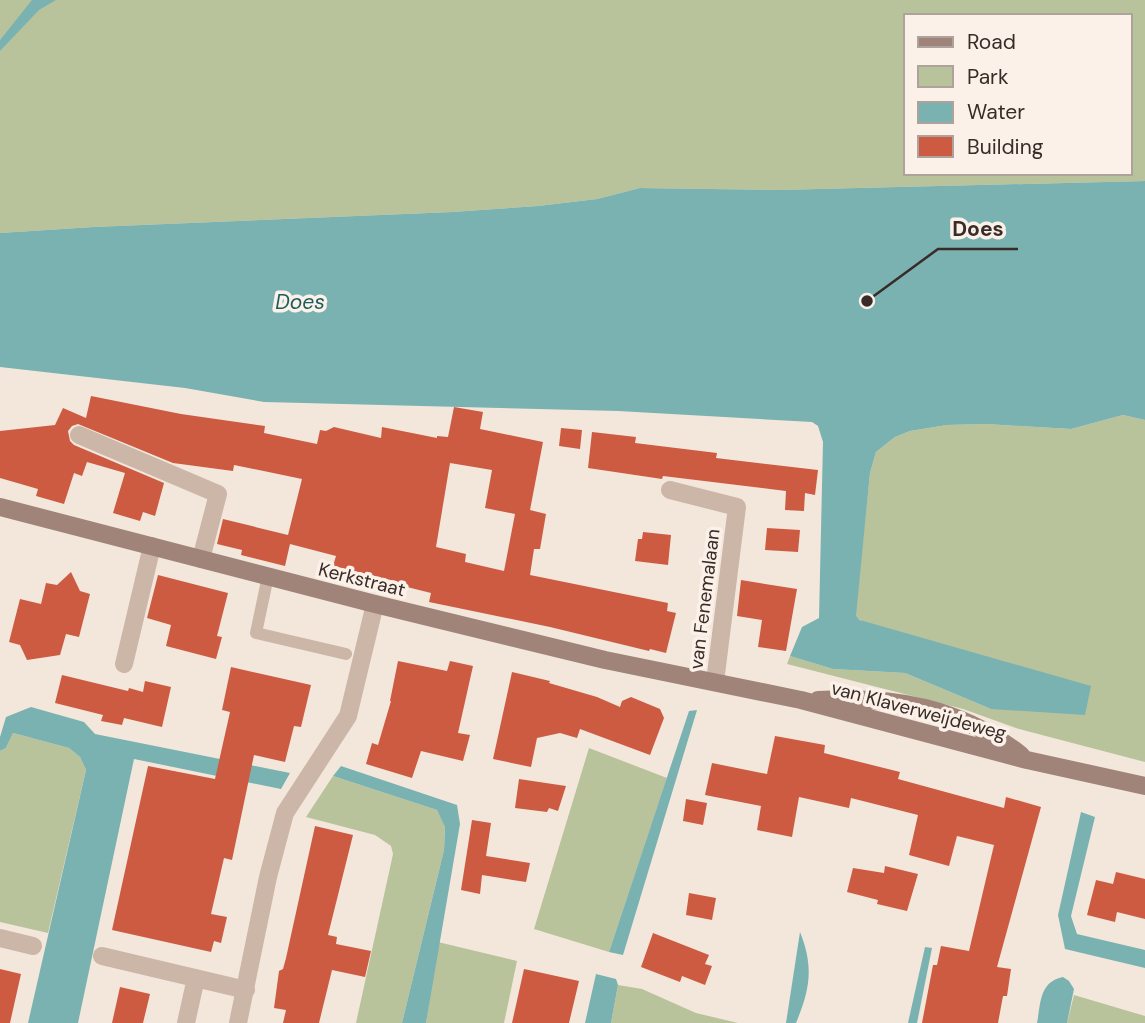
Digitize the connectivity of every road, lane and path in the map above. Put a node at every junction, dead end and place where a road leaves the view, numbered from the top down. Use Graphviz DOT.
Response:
graph roads {
  1 [pos="79,435"];
  2 [pos="670,490"];
  3 [pos="0,507"];
  4 [pos="152,547"];
  5 [pos="201,559"];
  6 [pos="268,576"];
  7 [pos="375,604"];
  8 [pos="346,654"];
  9 [pos="124,664"];
  10 [pos="715,682"];
  11 [pos="802,700"];
  12 [pos="1027,760"];
  13 [pos="1145,786"];
  14 [pos="0,938"];
  15 [pos="33,946"];
  16 [pos="102,957"];
  17 [pos="196,978"];
  18 [pos="246,990"];
  19 [pos="186,1023"];
  20 [pos="238,1023"];
  1 -- 5 [label="street"];
  2 -- 10 [label="street, van Fenemalaan"];
  3 -- 4 [label="street, Kerkstraat"];
  4 -- 5 [label="street, Kerkstraat"];
  4 -- 9 [label="street"];
  5 -- 6 [label="street, Kerkstraat"];
  6 -- 7 [label="street, Kerkstraat"];
  6 -- 8 [label="lane"];
  7 -- 10 [label="street, Kerkstraat"];
  7 -- 18 [label="street"];
  10 -- 11 [label="street, van Klaverweijdeweg"];
  11 -- 12 [label="street, van Klaverweijdeweg"];
  11 -- 12 [label="street, van Klaverweijdeweg"];
  12 -- 13 [label="street, van Klaverweijdeweg"];
  14 -- 15 [label="street"];
  16 -- 17 [label="street"];
  17 -- 18 [label="street"];
  17 -- 19 [label="street"];
  18 -- 20 [label="street"];
}
